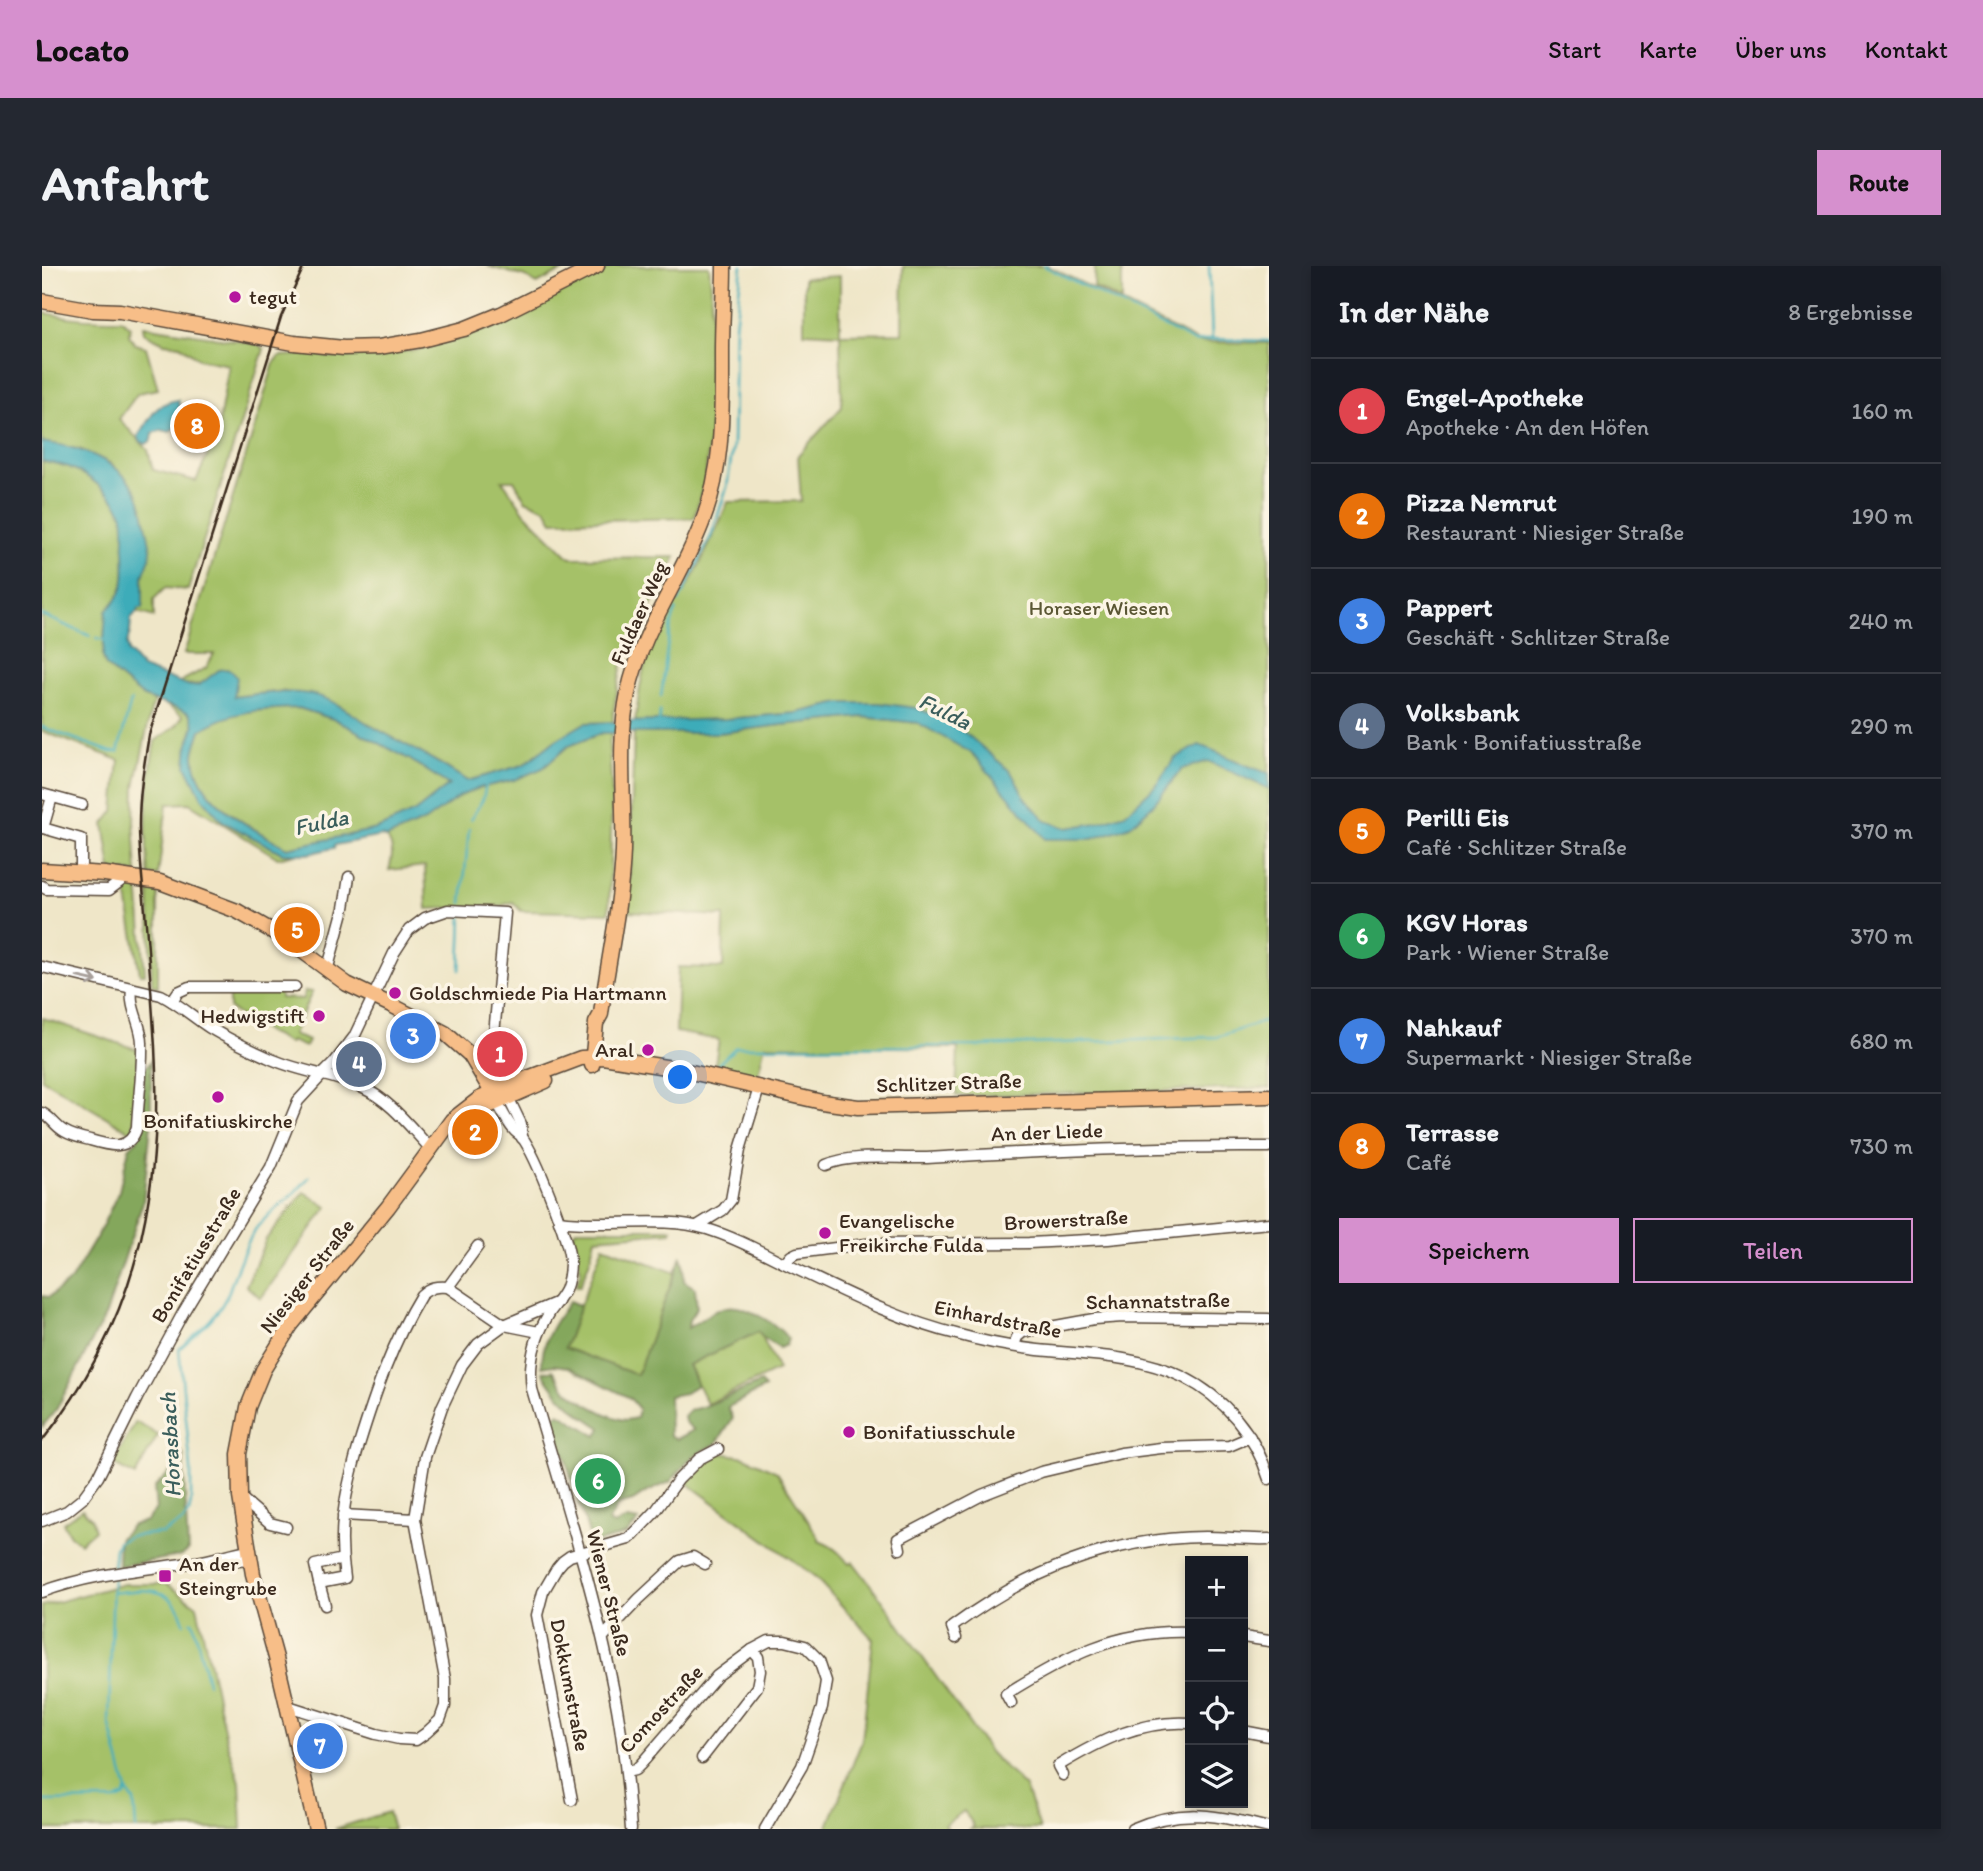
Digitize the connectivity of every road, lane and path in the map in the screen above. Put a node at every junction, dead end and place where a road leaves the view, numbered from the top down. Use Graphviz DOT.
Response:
graph roads {
  1 [pos="597,266"];
  2 [pos="723,269"];
  3 [pos="42,301"];
  4 [pos="47,795"];
  5 [pos="82,805"];
  6 [pos="42,870"];
  7 [pos="81,873"];
  8 [pos="349,877"];
  9 [pos="132,878"];
  10 [pos="42,886"];
  11 [pos="42,968"];
  12 [pos="327,971"];
  13 [pos="295,987"];
  14 [pos="132,989"];
  15 [pos="373,997"];
  16 [pos="172,1001"];
  17 [pos="469,1054"];
  18 [pos="598,1061"];
  19 [pos="485,1063"];
  20 [pos="322,1074"];
  21 [pos="759,1088"];
  22 [pos="500,1095"];
  23 [pos="1269,1096"];
  24 [pos="42,1113"];
  25 [pos="1269,1147"];
  26 [pos="431,1149"];
  27 [pos="827,1165"];
  28 [pos="559,1221"];
  29 [pos="1269,1223"];
  30 [pos="696,1226"];
  31 [pos="478,1246"];
  32 [pos="785,1264"];
  33 [pos="447,1287"];
  34 [pos="558,1302"];
  35 [pos="1269,1319"];
  36 [pos="504,1325"];
  37 [pos="539,1332"];
  38 [pos="1014,1346"];
  39 [pos="1250,1437"];
  40 [pos="718,1449"];
  41 [pos="1269,1479"];
  42 [pos="240,1497"];
  43 [pos="343,1515"];
  44 [pos="415,1519"];
  45 [pos="42,1521"];
  46 [pos="286,1528"];
  47 [pos="1269,1539"];
  48 [pos="900,1549"];
  49 [pos="580,1553"];
  50 [pos="249,1555"];
  51 [pos="342,1559"];
  52 [pos="705,1564"];
  53 [pos="319,1583"];
  54 [pos="42,1592"];
  55 [pos="325,1605"];
  56 [pos="1185,1632"];
  57 [pos="603,1637"];
  58 [pos="956,1638"];
  59 [pos="1248,1638"];
  60 [pos="1269,1641"];
  61 [pos="752,1650"];
  62 [pos="1011,1703"];
  63 [pos="288,1706"];
  64 [pos="1185,1723"];
  65 [pos="1248,1732"];
  66 [pos="1269,1736"];
  67 [pos="702,1758"];
  68 [pos="626,1772"];
  69 [pos="1063,1775"];
  70 [pos="572,1800"];
  71 [pos="1269,1828"];
  72 [pos="316,1829"];
  73 [pos="631,1829"];
  74 [pos="765,1829"];
  75 [pos="1132,1829"];
  1 -- 3 [label="main road"];
  2 -- 18 [label="main road, Fuldaer Weg"];
  4 -- 5 [label="street"];
  4 -- 7 [label="street"];
  6 -- 7 [label="main road"];
  7 -- 9 [label="main road"];
  8 -- 12 [label="street"];
  9 -- 10 [label="street"];
  9 -- 12 [label="main road"];
  11 -- 14 [label="street, one-way"];
  12 -- 15 [label="main road"];
  13 -- 16 [label="street"];
  14 -- 16 [label="street"];
  14 -- 24 [label="street"];
  15 -- 17 [label="main road"];
  15 -- 19 [label="street, Bonifatiusstraße"];
  15 -- 20 [label="street, Bonifatiusstraße"];
  16 -- 20 [label="street"];
  17 -- 19 [label="main road"];
  17 -- 22 [label="main road"];
  18 -- 21 [label="main road, Schlitzer Straße"];
  18 -- 22 [label="main road, Schlitzer Straße"];
  19 -- 22 [label="main road"];
  20 -- 26 [label="street"];
  20 -- 45 [label="street, Bonifatiusstraße"];
  21 -- 23 [label="main road, Schlitzer Straße"];
  21 -- 30 [label="street"];
  22 -- 26 [label="main road, Niesiger Straße"];
  22 -- 28 [label="street, Wiener Straße"];
  25 -- 27 [label="street, An der Liede"];
  26 -- 42 [label="main road, Niesiger Straße"];
  28 -- 30 [label="street, Einhardstraße"];
  28 -- 34 [label="street, Wiener Straße"];
  29 -- 32 [label="street, Browerstraße"];
  30 -- 32 [label="street, Einhardstraße"];
  31 -- 33 [label="street"];
  32 -- 38 [label="street, Einhardstraße"];
  33 -- 36 [label="street"];
  33 -- 43 [label="street"];
  34 -- 36 [label="street"];
  34 -- 37 [label="street, Wiener Straße"];
  35 -- 38 [label="street, Schannatstraße"];
  36 -- 37 [label="street"];
  36 -- 44 [label="street"];
  37 -- 49 [label="street, Wiener Straße"];
  38 -- 39 [label="street, Einhardstraße"];
  39 -- 41 [label="street, Einhardstraße"];
  39 -- 48 [label="street"];
  40 -- 49 [label="street"];
  42 -- 46 [label="street"];
  42 -- 50 [label="main road, Niesiger Straße"];
  43 -- 44 [label="street"];
  43 -- 51 [label="street"];
  44 -- 63 [label="street"];
  47 -- 58 [label="street"];
  49 -- 57 [label="street, Wiener Straße"];
  49 -- 70 [label="street, Dokkumstraße"];
  50 -- 54 [label="street"];
  50 -- 63 [label="main road, Niesiger Straße"];
  51 -- 53 [label="street"];
  51 -- 53 [label="street"];
  52 -- 57 [label="street"];
  53 -- 55 [label="street"];
  56 -- 62 [label="street"];
  57 -- 68 [label="street, Wiener Straße"];
  59 -- 60 [label="street"];
  61 -- 67 [label="street"];
  61 -- 68 [label="street, Comostraße"];
  61 -- 74 [label="street, Comostraße"];
  63 -- 72 [label="main road, Niesiger Straße"];
  64 -- 69 [label="street"];
  65 -- 66 [label="street"];
  68 -- 73 [label="street, Wiener Straße"];
  71 -- 75 [label="street"];
}
